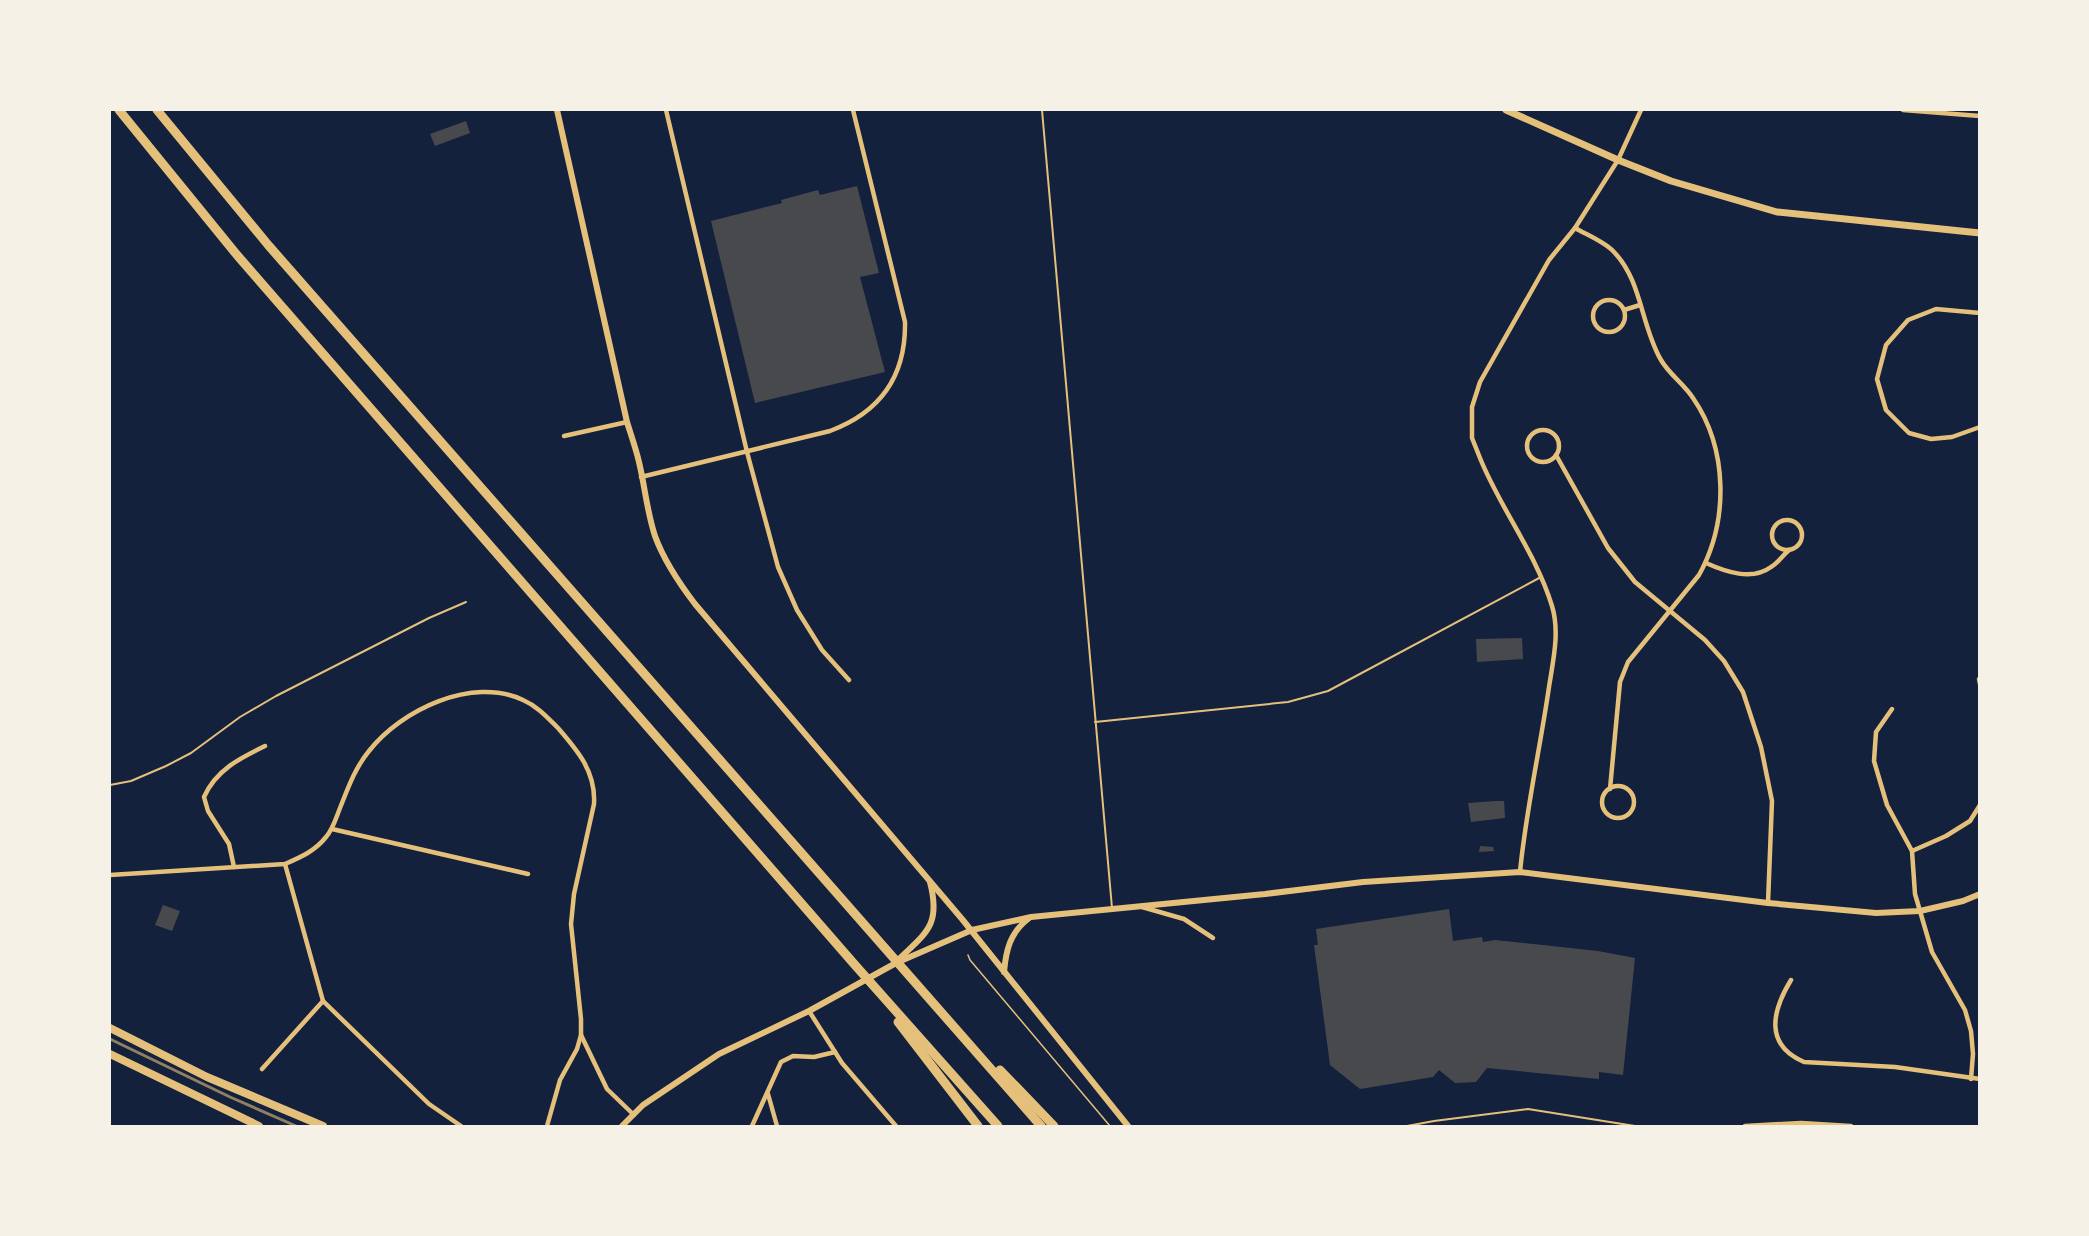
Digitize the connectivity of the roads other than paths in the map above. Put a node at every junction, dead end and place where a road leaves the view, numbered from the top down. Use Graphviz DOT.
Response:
graph roads {
  1 [pos="118,110"];
  2 [pos="158,110"];
  3 [pos="557,110"];
  4 [pos="666,110"];
  5 [pos="853,110"];
  6 [pos="1042,110"];
  7 [pos="1506,110"];
  8 [pos="1641,110"];
  9 [pos="1903,110"];
  10 [pos="1980,116"];
  11 [pos="1618,160"];
  12 [pos="1575,228"];
  13 [pos="1980,233"];
  14 [pos="1640,305"];
  15 [pos="1624,310"];
  16 [pos="1980,313"];
  17 [pos="627,422"];
  18 [pos="1980,428"];
  19 [pos="564,436"];
  20 [pos="747,452"];
  21 [pos="1556,455"];
  22 [pos="642,477"];
  23 [pos="1789,550"];
  24 [pos="1706,563"];
  25 [pos="1541,577"];
  26 [pos="466,603"];
  27 [pos="1669,612"];
  28 [pos="849,680"];
  29 [pos="1979,680"];
  30 [pos="1980,684"];
  31 [pos="1892,709"];
  32 [pos="1095,722"];
  33 [pos="265,746"];
  34 [pos="110,785"];
  35 [pos="1610,789"];
  36 [pos="1980,806"];
  37 [pos="332,829"];
  38 [pos="1912,851"];
  39 [pos="285,864"];
  40 [pos="234,867"];
  41 [pos="1520,872"];
  42 [pos="528,874"];
  43 [pos="110,875"];
  44 [pos="929,880"];
  45 [pos="1980,894"];
  46 [pos="1768,903"];
  47 [pos="1136,906"];
  48 [pos="1112,908"];
  49 [pos="1920,911"];
  50 [pos="1031,916"];
  51 [pos="972,930"];
  52 [pos="1213,938"];
  53 [pos="896,963"];
  54 [pos="855,965"];
  55 [pos="1004,973"];
  56 [pos="1791,980"];
  57 [pos="922,988"];
  58 [pos="323,1001"];
  59 [pos="809,1011"];
  60 [pos="110,1028"];
  61 [pos="580,1035"];
  62 [pos="835,1052"];
  63 [pos="110,1054"];
  64 [pos="262,1069"];
  65 [pos="1971,1079"];
  66 [pos="1980,1079"];
  67 [pos="768,1093"];
  68 [pos="634,1114"];
  69 [pos="259,1126"];
  70 [pos="323,1126"];
  71 [pos="461,1126"];
  72 [pos="548,1126"];
  73 [pos="622,1126"];
  74 [pos="752,1126"];
  75 [pos="777,1126"];
  76 [pos="896,1126"];
  77 [pos="978,1126"];
  78 [pos="998,1126"];
  79 [pos="1041,1126"];
  80 [pos="1054,1126"];
  81 [pos="1128,1126"];
  82 [pos="1407,1126"];
  83 [pos="1635,1126"];
  84 [pos="1745,1126"];
  85 [pos="1851,1126"];
  1 -- 54 [label="highway"];
  2 -- 57 [label="highway"];
  3 -- 17 [label="street"];
  4 -- 20 [label="street"];
  5 -- 20 [label="street"];
  6 -- 32 [label="lane"];
  7 -- 11 [label="main road"];
  8 -- 11 [label="street"];
  9 -- 10 [label="street"];
  11 -- 12 [label="street"];
  11 -- 13 [label="main road"];
  12 -- 14 [label="street"];
  12 -- 25 [label="street"];
  14 -- 15 [label="street"];
  14 -- 24 [label="street"];
  15 -- 15 [label="street"];
  16 -- 18 [label="street"];
  17 -- 19 [label="street"];
  17 -- 22 [label="street"];
  20 -- 22 [label="street"];
  20 -- 28 [label="street"];
  21 -- 21 [label="street"];
  21 -- 27 [label="street"];
  22 -- 44 [label="street"];
  23 -- 23 [label="street"];
  23 -- 24 [label="street"];
  24 -- 27 [label="street"];
  25 -- 32 [label="lane"];
  25 -- 41 [label="street"];
  26 -- 34 [label="lane"];
  27 -- 35 [label="street"];
  27 -- 46 [label="street"];
  29 -- 30 [label="street"];
  31 -- 38 [label="street"];
  32 -- 48 [label="lane"];
  33 -- 40 [label="street"];
  35 -- 35 [label="street"];
  36 -- 38 [label="street"];
  37 -- 39 [label="street"];
  37 -- 42 [label="street"];
  37 -- 61 [label="street"];
  38 -- 49 [label="street"];
  39 -- 40 [label="street"];
  39 -- 58 [label="street"];
  40 -- 43 [label="street"];
  41 -- 46 [label="street"];
  41 -- 47 [label="street"];
  44 -- 51 [label="street"];
  44 -- 53 [label="street"];
  45 -- 49 [label="street"];
  46 -- 49 [label="street"];
  47 -- 48 [label="street"];
  47 -- 52 [label="street"];
  48 -- 50 [label="street"];
  49 -- 65 [label="street"];
  50 -- 51 [label="street"];
  50 -- 55 [label="street"];
  51 -- 53 [label="street"];
  51 -- 55 [label="street"];
  53 -- 59 [label="street"];
  54 -- 77 [label="highway"];
  54 -- 78 [label="highway"];
  55 -- 81 [label="street"];
  56 -- 65 [label="street"];
  57 -- 79 [label="highway"];
  57 -- 80 [label="highway"];
  58 -- 64 [label="street"];
  58 -- 71 [label="street"];
  59 -- 62 [label="street"];
  59 -- 68 [label="street"];
  60 -- 70 [label="main road"];
  61 -- 68 [label="street"];
  61 -- 72 [label="street"];
  62 -- 67 [label="street"];
  62 -- 76 [label="street"];
  63 -- 69 [label="main road"];
  65 -- 66 [label="street"];
  67 -- 74 [label="street"];
  67 -- 75 [label="street"];
  68 -- 73 [label="street"];
  82 -- 83 [label="lane"];
  84 -- 85 [label="street"];
}
